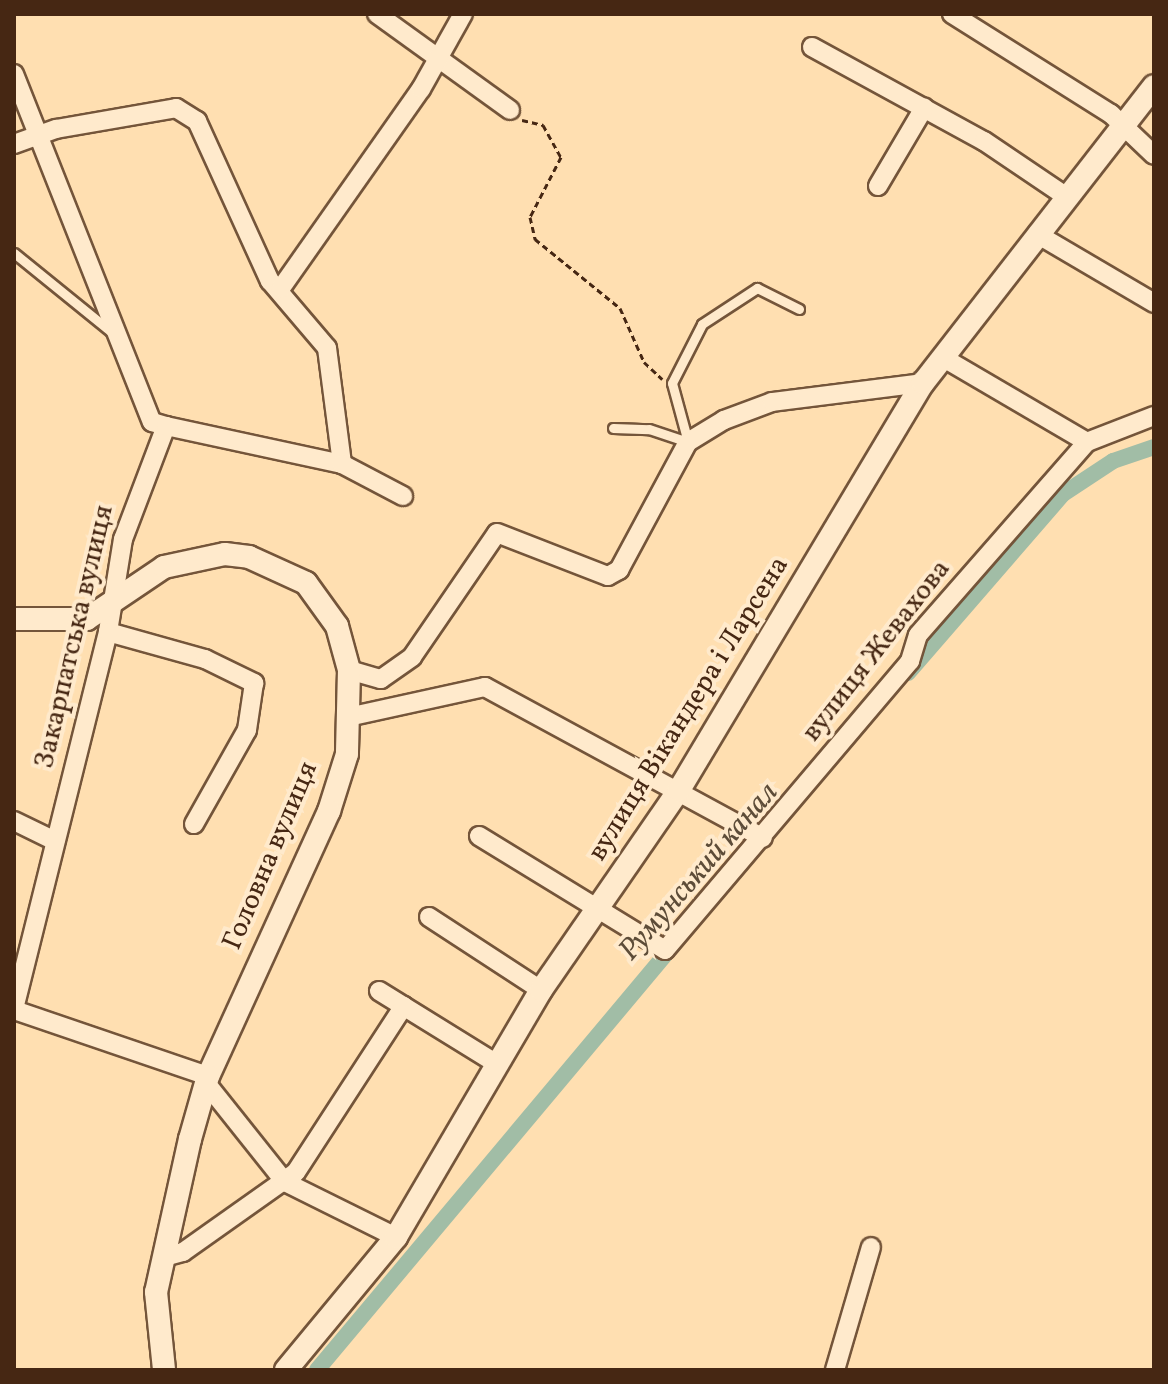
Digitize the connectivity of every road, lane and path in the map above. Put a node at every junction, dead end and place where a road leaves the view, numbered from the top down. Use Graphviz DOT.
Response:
graph roads {
  1 [pos="377,14"];
  2 [pos="463,14"];
  3 [pos="952,14"];
  4 [pos="812,47"];
  5 [pos="435,62"];
  6 [pos="14,74"];
  7 [pos="1154,86"];
  8 [pos="924,108"];
  9 [pos="510,110"];
  10 [pos="1122,126"];
  11 [pos="37,138"];
  12 [pos="14,144"];
  13 [pos="1154,155"];
  14 [pos="878,186"];
  15 [pos="1067,197"];
  16 [pos="1037,234"];
  17 [pos="14,253"];
  18 [pos="281,288"];
  19 [pos="1154,303"];
  20 [pos="799,309"];
  21 [pos="118,337"];
  22 [pos="942,357"];
  23 [pos="672,383"];
  24 [pos="923,383"];
  25 [pos="1154,416"];
  26 [pos="166,426"];
  27 [pos="613,428"];
  28 [pos="688,442"];
  29 [pos="1087,442"];
  30 [pos="342,464"];
  31 [pos="403,496"];
  32 [pos="111,608"];
  33 [pos="14,619"];
  34 [pos="108,632"];
  35 [pos="349,670"];
  36 [pos="348,717"];
  37 [pos="679,790"];
  38 [pos="14,821"];
  39 [pos="194,824"];
  40 [pos="479,836"];
  41 [pos="763,838"];
  42 [pos="55,841"];
  43 [pos="599,910"];
  44 [pos="429,917"];
  45 [pos="541,990"];
  46 [pos="379,991"];
  47 [pos="404,1006"];
  48 [pos="14,1009"];
  49 [pos="497,1064"];
  50 [pos="207,1080"];
  51 [pos="285,1182"];
  52 [pos="396,1237"];
  53 [pos="871,1247"];
  54 [pos="164,1257"];
  55 [pos="164,1370"];
  56 [pos="286,1370"];
  57 [pos="835,1370"];
  1 -- 5 [label="street"];
  2 -- 5 [label="street"];
  3 -- 10 [label="street"];
  4 -- 8 [label="street"];
  5 -- 9 [label="street"];
  5 -- 18 [label="street"];
  6 -- 11 [label="street"];
  7 -- 10 [label="street, вулиця Вікандера і Ларсена"];
  8 -- 14 [label="street"];
  8 -- 15 [label="street"];
  9 -- 23 [label="path"];
  10 -- 13 [label="street"];
  10 -- 15 [label="street, вулиця Вікандера і Ларсена"];
  11 -- 12 [label="street"];
  11 -- 18 [label="street"];
  11 -- 21 [label="street"];
  15 -- 16 [label="street, вулиця Вікандера і Ларсена"];
  16 -- 19 [label="street"];
  16 -- 22 [label="street, вулиця Вікандера і Ларсена"];
  17 -- 21 [label="lane"];
  18 -- 30 [label="street"];
  20 -- 23 [label="lane"];
  21 -- 26 [label="street"];
  22 -- 24 [label="street, вулиця Вікандера і Ларсена"];
  22 -- 29 [label="street"];
  23 -- 28 [label="lane"];
  24 -- 28 [label="street"];
  24 -- 37 [label="street, вулиця Вікандера і Ларсена"];
  25 -- 29 [label="street, вулиця Жевахова"];
  26 -- 30 [label="street"];
  26 -- 32 [label="street, Закарпатська вулиця"];
  27 -- 28 [label="lane"];
  28 -- 35 [label="street"];
  29 -- 41 [label="street, вулиця Жевахова"];
  30 -- 31 [label="street"];
  32 -- 33 [label="street, Головна вулиця"];
  32 -- 34 [label="street, Закарпатська вулиця"];
  32 -- 35 [label="street, Головна вулиця"];
  34 -- 39 [label="street"];
  34 -- 42 [label="street, Закарпатська вулиця"];
  35 -- 36 [label="street, Головна вулиця"];
  36 -- 37 [label="street"];
  36 -- 50 [label="street, Головна вулиця"];
  37 -- 41 [label="street"];
  37 -- 43 [label="street, вулиця Вікандера і Ларсена"];
  38 -- 42 [label="street"];
  40 -- 43 [label="street"];
  41 -- 43 [label="street, вулиця Жевахова"];
  42 -- 48 [label="street, Закарпатська вулиця"];
  43 -- 45 [label="street, вулиця Вікандера і Ларсена"];
  44 -- 45 [label="street"];
  45 -- 49 [label="street, вулиця Вікандера і Ларсена"];
  46 -- 47 [label="street"];
  47 -- 49 [label="street"];
  47 -- 51 [label="street"];
  48 -- 50 [label="street"];
  49 -- 52 [label="street, вулиця Вікандера і Ларсена"];
  50 -- 51 [label="street"];
  50 -- 54 [label="street, Головна вулиця"];
  51 -- 52 [label="street"];
  51 -- 54 [label="street"];
  52 -- 56 [label="street, вулиця Вікандера і Ларсена"];
  53 -- 57 [label="street"];
  54 -- 55 [label="street, Головна вулиця"];
}
